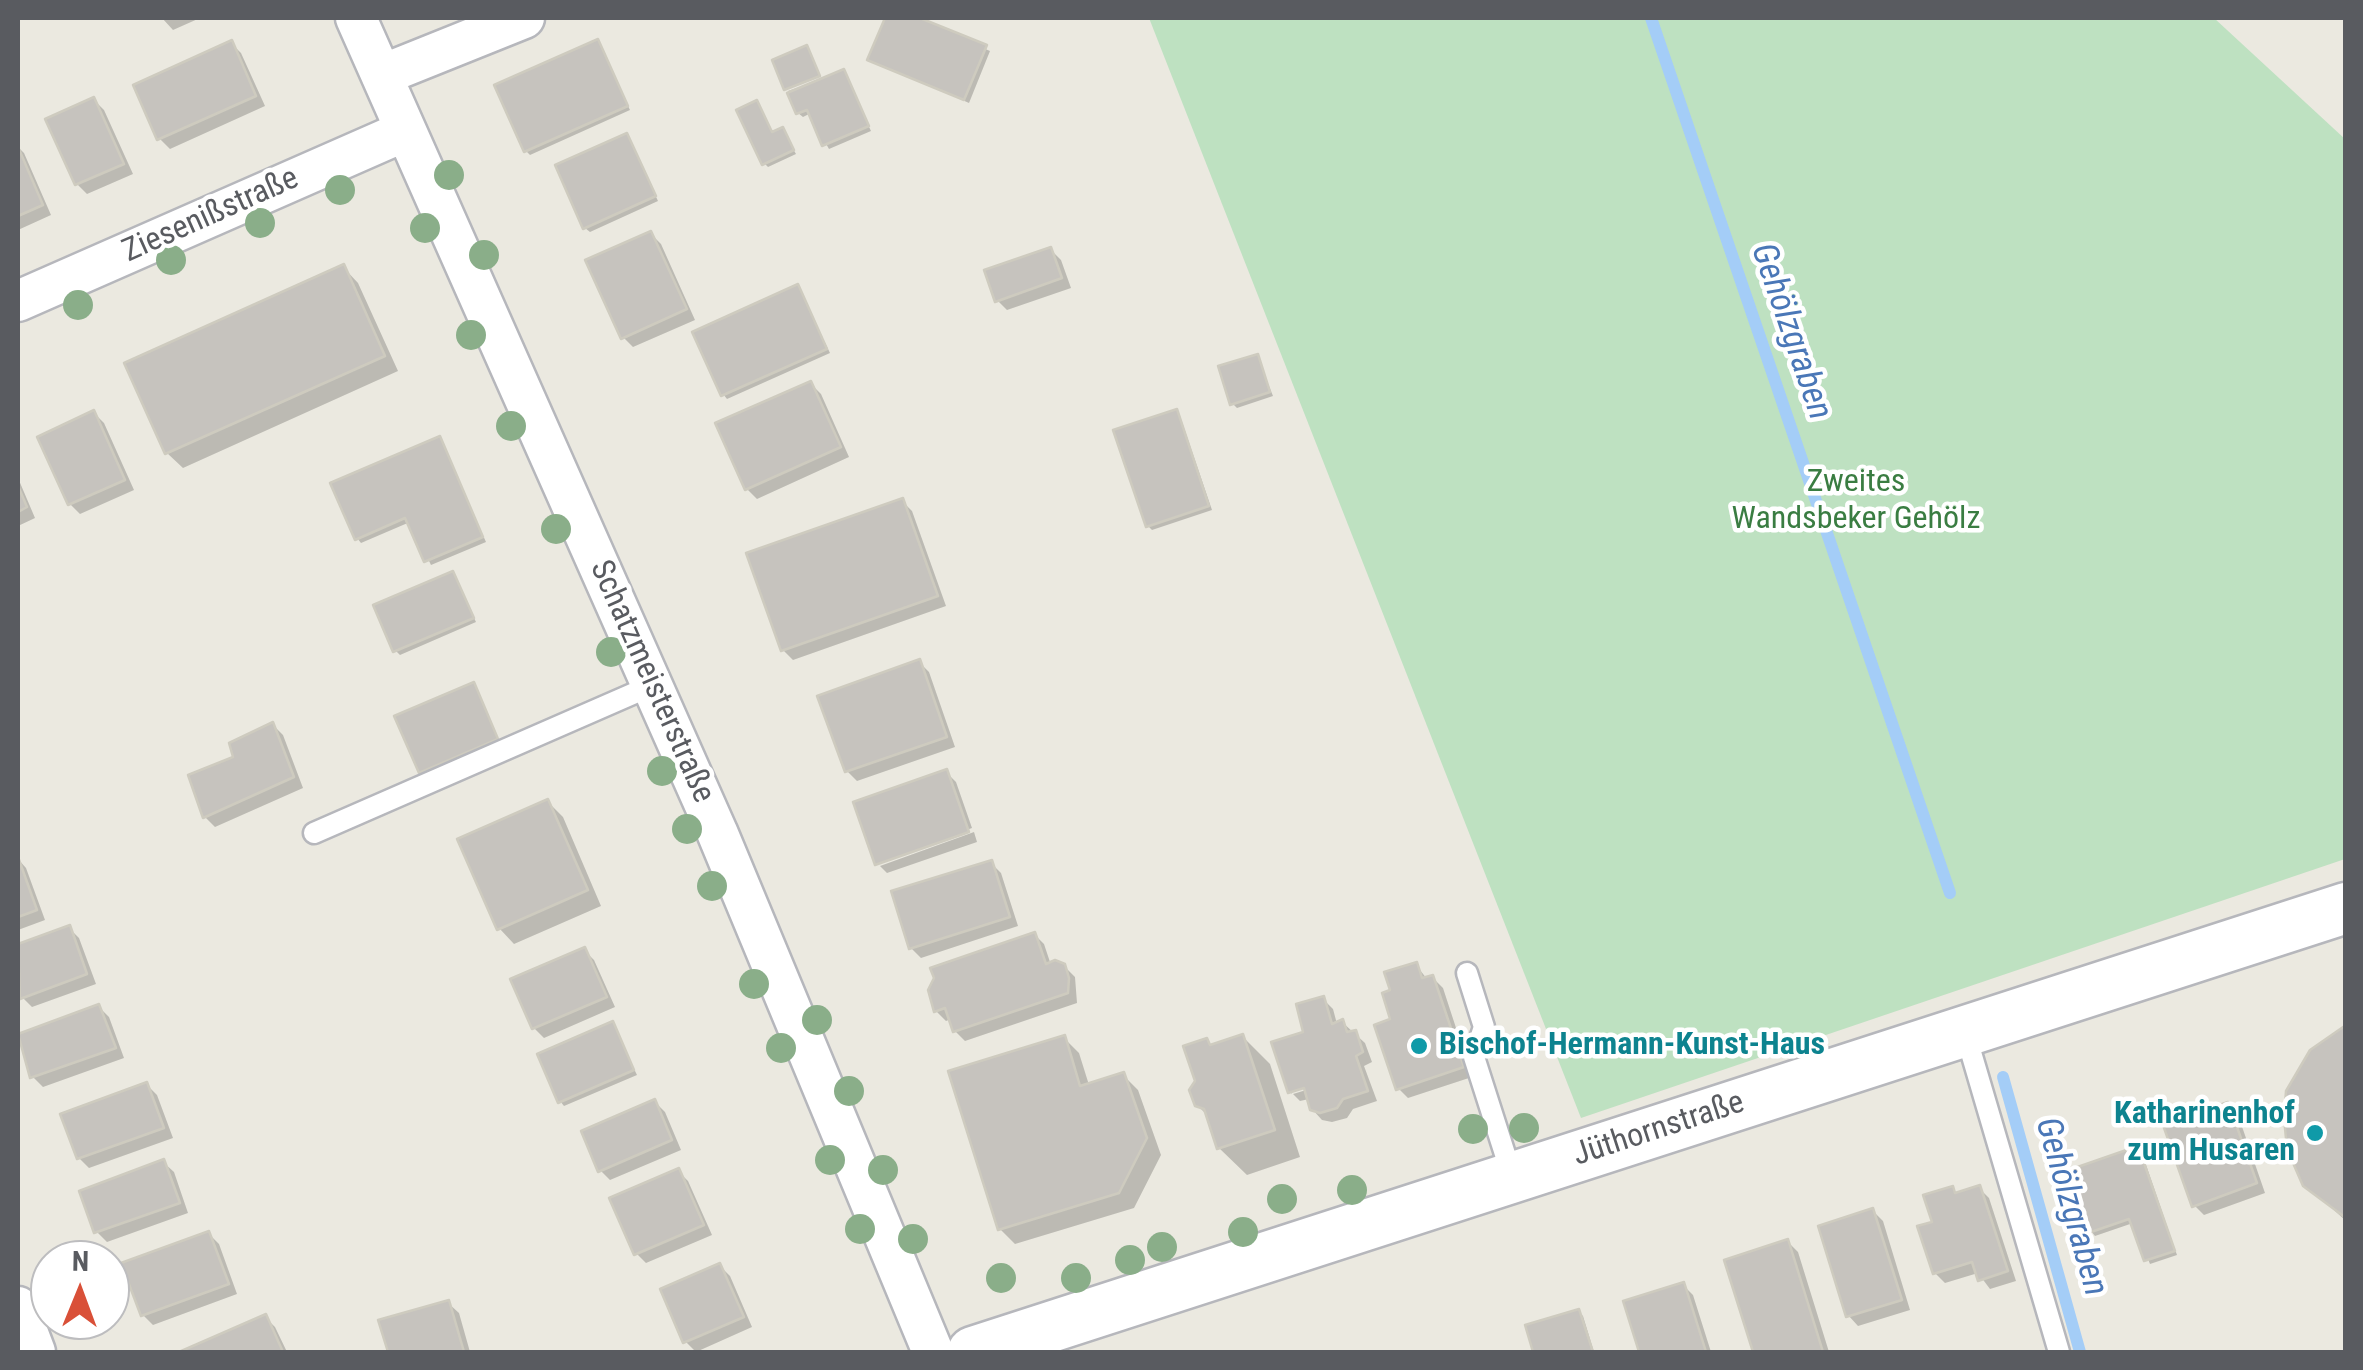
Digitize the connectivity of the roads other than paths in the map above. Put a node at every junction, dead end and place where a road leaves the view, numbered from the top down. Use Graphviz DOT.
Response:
graph roads {
  1 [pos="356,18"];
  2 [pos="524,18"];
  3 [pos="382,75"];
  4 [pos="406,131"];
  5 [pos="18,302"];
  6 [pos="653,686"];
  7 [pos="314,833"];
  8 [pos="2346,908"];
  9 [pos="1467,973"];
  10 [pos="1964,1030"];
  11 [pos="1512,1178"];
  12 [pos="18,1307"];
  13 [pos="35,1352"];
  14 [pos="933,1352"];
  15 [pos="973,1352"];
  16 [pos="2059,1352"];
  1 -- 3 [label="street, Schatzmeisterstraße"];
  2 -- 3 [label="street"];
  3 -- 4 [label="street, Schatzmeisterstraße"];
  4 -- 5 [label="street, Ziesenißstraße"];
  4 -- 6 [label="street, Schatzmeisterstraße"];
  6 -- 7 [label="lane"];
  6 -- 14 [label="street, Schatzmeisterstraße"];
  8 -- 10 [label="street, Jüthornstraße"];
  9 -- 11 [label="lane"];
  10 -- 11 [label="street, Jüthornstraße"];
  10 -- 16 [label="lane"];
  11 -- 15 [label="street, Jüthornstraße"];
  12 -- 13 [label="street"];
}
